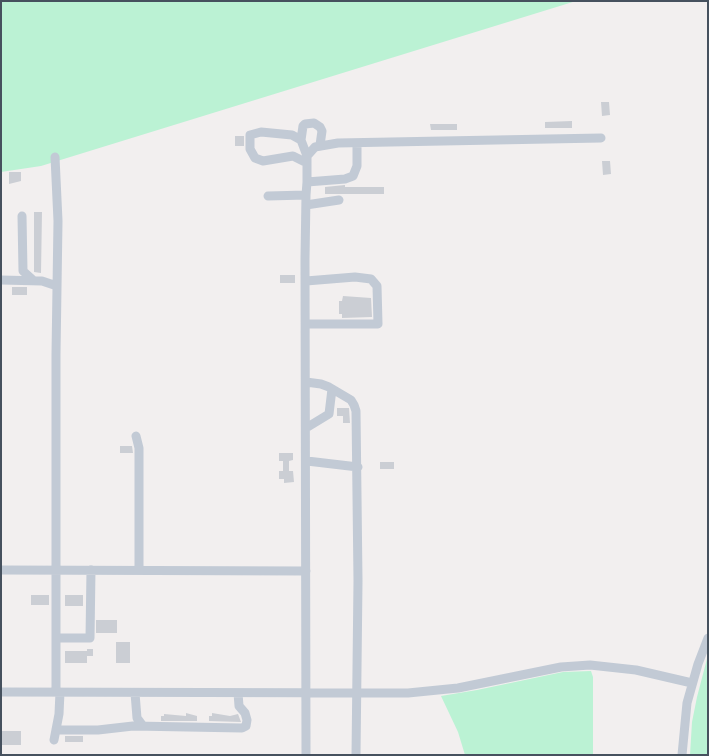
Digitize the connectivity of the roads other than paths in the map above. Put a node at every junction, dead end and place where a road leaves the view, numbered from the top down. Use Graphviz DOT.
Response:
graph roads {
  1 [pos="601,138"];
  2 [pos="301,140"];
  3 [pos="357,143"];
  4 [pos="320,145"];
  5 [pos="55,157"];
  6 [pos="307,160"];
  7 [pos="307,182"];
  8 [pos="268,196"];
  9 [pos="306,200"];
  10 [pos="339,200"];
  11 [pos="22,216"];
  12 [pos="1,280"];
  13 [pos="33,280"];
  14 [pos="306,281"];
  15 [pos="57,286"];
  16 [pos="306,324"];
  17 [pos="306,382"];
  18 [pos="332,389"];
  19 [pos="306,428"];
  20 [pos="136,436"];
  21 [pos="307,462"];
  22 [pos="358,467"];
  23 [pos="1,570"];
  24 [pos="56,570"];
  25 [pos="92,570"];
  26 [pos="139,570"];
  27 [pos="306,571"];
  28 [pos="56,638"];
  29 [pos="708,638"];
  30 [pos="692,683"];
  31 [pos="1,692"];
  32 [pos="58,692"];
  33 [pos="238,692"];
  34 [pos="307,692"];
  35 [pos="135,693"];
  36 [pos="356,693"];
  37 [pos="143,726"];
  38 [pos="56,730"];
  39 [pos="54,740"];
  40 [pos="306,755"];
  41 [pos="356,755"];
  42 [pos="682,755"];
  1 -- 3 [label="street"];
  2 -- 4 [label="street"];
  2 -- 6 [label="street"];
  2 -- 6 [label="street"];
  3 -- 4 [label="street"];
  3 -- 7 [label="street"];
  4 -- 6 [label="street"];
  5 -- 15 [label="street"];
  6 -- 7 [label="street"];
  7 -- 9 [label="street"];
  8 -- 9 [label="street"];
  9 -- 10 [label="street"];
  9 -- 14 [label="street"];
  11 -- 13 [label="street"];
  12 -- 13 [label="street"];
  13 -- 15 [label="street"];
  14 -- 16 [label="street"];
  14 -- 16 [label="street"];
  15 -- 24 [label="street"];
  16 -- 17 [label="street"];
  17 -- 18 [label="street"];
  17 -- 19 [label="street"];
  18 -- 19 [label="street"];
  18 -- 22 [label="street"];
  19 -- 21 [label="street"];
  20 -- 26 [label="street"];
  21 -- 22 [label="street"];
  21 -- 27 [label="street"];
  22 -- 36 [label="street"];
  23 -- 24 [label="street"];
  24 -- 25 [label="street"];
  24 -- 28 [label="street"];
  25 -- 26 [label="street"];
  25 -- 28 [label="street"];
  26 -- 27 [label="street"];
  27 -- 34 [label="street"];
  28 -- 32 [label="street"];
  29 -- 30 [label="street"];
  30 -- 36 [label="street"];
  30 -- 42 [label="street"];
  31 -- 32 [label="street"];
  32 -- 35 [label="street"];
  32 -- 38 [label="street"];
  33 -- 34 [label="street"];
  33 -- 35 [label="street"];
  33 -- 37 [label="street"];
  34 -- 36 [label="street"];
  34 -- 40 [label="street"];
  35 -- 37 [label="street"];
  36 -- 41 [label="street"];
  37 -- 38 [label="street"];
  38 -- 39 [label="street"];
}
